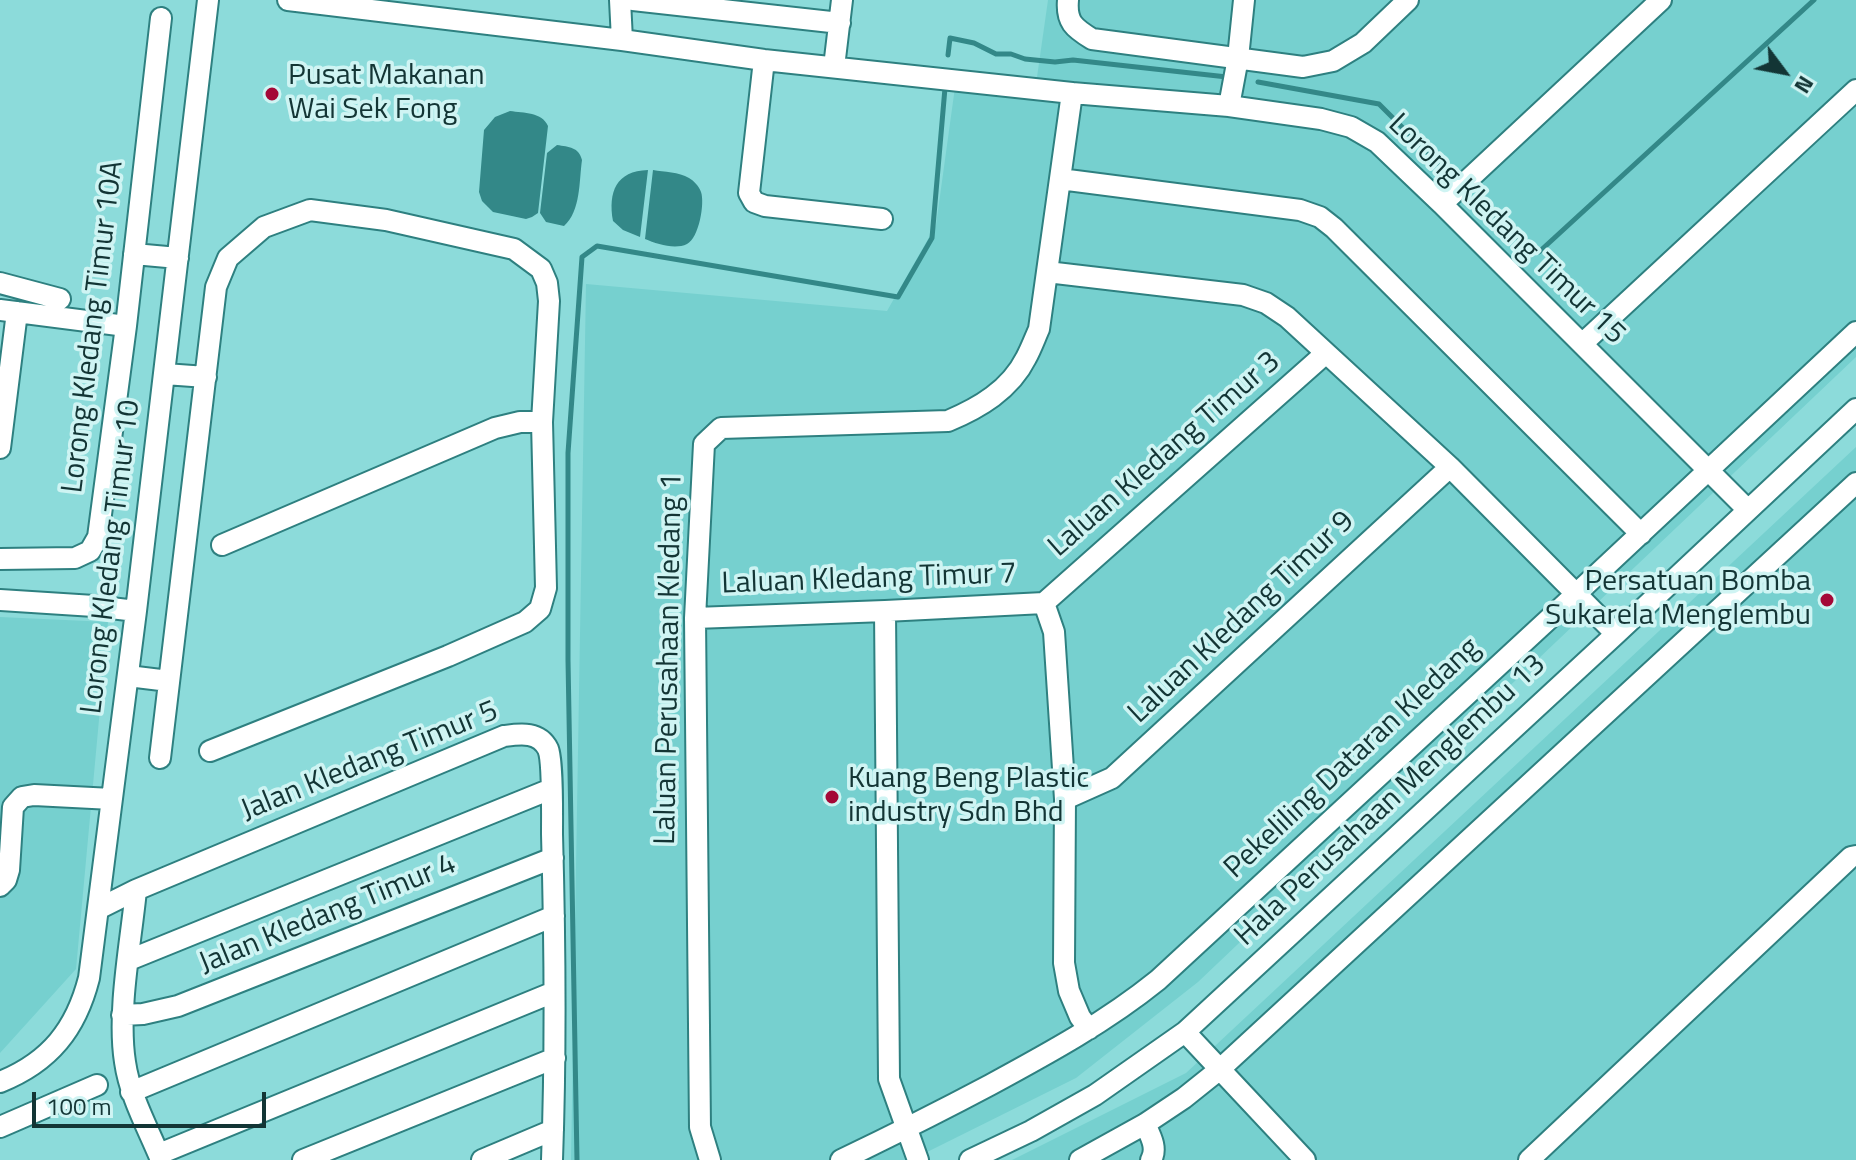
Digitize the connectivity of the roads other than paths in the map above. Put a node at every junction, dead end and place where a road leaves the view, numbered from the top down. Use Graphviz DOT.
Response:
graph roads {
  1 [pos="208,0"];
  2 [pos="288,0"];
  3 [pos="620,0"];
  4 [pos="633,0"];
  5 [pos="842,0"];
  6 [pos="1068,0"];
  7 [pos="1244,0"];
  8 [pos="1408,0"];
  9 [pos="1661,0"];
  10 [pos="161,18"];
  11 [pos="840,23"];
  12 [pos="622,40"];
  13 [pos="1238,58"];
  14 [pos="764,60"];
  15 [pos="834,67"];
  16 [pos="1856,90"];
  17 [pos="1072,93"];
  18 [pos="1229,106"];
  19 [pos="1060,179"];
  20 [pos="1442,204"];
  21 [pos="882,219"];
  22 [pos="134,254"];
  23 [pos="178,258"];
  24 [pos="1047,272"];
  25 [pos="0,283"];
  26 [pos="60,299"];
  27 [pos="8,311"];
  28 [pos="126,326"];
  29 [pos="1856,332"];
  30 [pos="1583,343"];
  31 [pos="1326,353"];
  32 [pos="165,374"];
  33 [pos="206,377"];
  34 [pos="1856,409"];
  35 [pos="542,422"];
  36 [pos="0,448"];
  37 [pos="1450,467"];
  38 [pos="1709,471"];
  39 [pos="1856,483"];
  40 [pos="1748,510"];
  41 [pos="1641,534"];
  42 [pos="222,545"];
  43 [pos="0,559"];
  44 [pos="1576,594"];
  45 [pos="0,600"];
  46 [pos="1044,603"];
  47 [pos="136,611"];
  48 [pos="885,611"];
  49 [pos="695,618"];
  50 [pos="1616,634"];
  51 [pos="128,676"];
  52 [pos="169,681"];
  53 [pos="210,751"];
  54 [pos="160,758"];
  55 [pos="551,789"];
  56 [pos="112,799"];
  57 [pos="1065,799"];
  58 [pos="1856,856"];
  59 [pos="553,858"];
  60 [pos="0,886"];
  61 [pos="136,890"];
  62 [pos="98,909"];
  63 [pos="554,916"];
  64 [pos="129,960"];
  65 [pos="554,992"];
  66 [pos="122,1015"];
  67 [pos="1089,1029"];
  68 [pos="1185,1032"];
  69 [pos="555,1058"];
  70 [pos="1219,1070"];
  71 [pos="0,1082"];
  72 [pos="97,1085"];
  73 [pos="131,1092"];
  74 [pos="1145,1124"];
  75 [pos="0,1127"];
  76 [pos="907,1129"];
  77 [pos="553,1130"];
  78 [pos="160,1157"];
  79 [pos="303,1160"];
  80 [pos="482,1160"];
  81 [pos="552,1160"];
  82 [pos="710,1160"];
  83 [pos="841,1160"];
  84 [pos="918,1160"];
  85 [pos="970,1160"];
  86 [pos="1080,1160"];
  87 [pos="1151,1160"];
  88 [pos="1305,1160"];
  89 [pos="1529,1160"];
  1 -- 23 [label="street, Lorong Kledang Timur 10"];
  2 -- 12 [label="street, Lorong Kledang Timur 15"];
  3 -- 12 [label="street"];
  4 -- 11 [label="street"];
  5 -- 11 [label="street"];
  6 -- 13 [label="street"];
  7 -- 13 [label="street"];
  8 -- 13 [label="street"];
  9 -- 20 [label="street"];
  10 -- 22 [label="street, Lorong Kledang Timur 10A"];
  11 -- 15 [label="street"];
  12 -- 14 [label="street, Lorong Kledang Timur 15"];
  13 -- 18 [label="street"];
  14 -- 15 [label="street, Lorong Kledang Timur 15"];
  14 -- 21 [label="street"];
  15 -- 17 [label="street, Lorong Kledang Timur 15"];
  16 -- 30 [label="street"];
  17 -- 18 [label="street, Lorong Kledang Timur 15"];
  17 -- 19 [label="street, Laluan Perusahaan Kledang 1"];
  18 -- 20 [label="street, Lorong Kledang Timur 15"];
  19 -- 24 [label="street, Laluan Perusahaan Kledang 1"];
  19 -- 41 [label="street"];
  20 -- 30 [label="street, Lorong Kledang Timur 15"];
  22 -- 23 [label="street"];
  22 -- 28 [label="street, Lorong Kledang Timur 10A"];
  23 -- 32 [label="street, Lorong Kledang Timur 10"];
  24 -- 31 [label="street"];
  24 -- 49 [label="street, Laluan Perusahaan Kledang 1"];
  25 -- 26 [label="street"];
  27 -- 28 [label="street"];
  27 -- 36 [label="street"];
  28 -- 43 [label="street, Lorong Kledang Timur 10A"];
  29 -- 38 [label="street, Pekeliling Dataran Kledang"];
  30 -- 38 [label="street, Lorong Kledang Timur 15"];
  31 -- 37 [label="street"];
  31 -- 46 [label="street, Laluan Kledang Timur 3"];
  32 -- 33 [label="street"];
  32 -- 47 [label="street, Lorong Kledang Timur 10"];
  33 -- 35 [label="street"];
  33 -- 52 [label="street"];
  34 -- 40 [label="street, Hala Perusahaan Menglembu 13"];
  35 -- 42 [label="street"];
  35 -- 53 [label="street"];
  37 -- 44 [label="street"];
  37 -- 57 [label="street, Laluan Kledang Timur 9"];
  38 -- 40 [label="street, Lorong Kledang Timur 15"];
  38 -- 41 [label="street, Pekeliling Dataran Kledang"];
  39 -- 70 [label="street"];
  40 -- 50 [label="street, Hala Perusahaan Menglembu 13"];
  41 -- 44 [label="street, Pekeliling Dataran Kledang"];
  44 -- 50 [label="street"];
  44 -- 67 [label="street, Pekeliling Dataran Kledang"];
  45 -- 47 [label="street"];
  46 -- 48 [label="street, Laluan Kledang Timur 7"];
  46 -- 57 [label="street, Laluan Kledang Timur 7"];
  47 -- 51 [label="street, Lorong Kledang Timur 10"];
  48 -- 49 [label="street, Laluan Kledang Timur 7"];
  48 -- 76 [label="street"];
  49 -- 82 [label="street, Laluan Perusahaan Kledang 1"];
  50 -- 68 [label="street, Hala Perusahaan Menglembu 13"];
  51 -- 52 [label="street"];
  51 -- 56 [label="street, Lorong Kledang Timur 10"];
  52 -- 54 [label="street"];
  55 -- 59 [label="street, Jalan Kledang Timur 5"];
  55 -- 61 [label="street, Jalan Kledang Timur 5"];
  55 -- 64 [label="street"];
  56 -- 60 [label="street"];
  56 -- 62 [label="street, Lorong Kledang Timur 10"];
  57 -- 67 [label="street, Laluan Kledang Timur 7"];
  58 -- 89 [label="street"];
  59 -- 63 [label="street, Jalan Kledang Timur 5"];
  59 -- 66 [label="street, Jalan Kledang Timur 4"];
  61 -- 62 [label="street, Jalan Kledang Timur 5"];
  61 -- 64 [label="street"];
  62 -- 71 [label="street, Lorong Kledang Timur 10"];
  63 -- 65 [label="street, Jalan Kledang Timur 5"];
  63 -- 73 [label="street"];
  64 -- 66 [label="street"];
  65 -- 69 [label="street, Jalan Kledang Timur 5"];
  65 -- 78 [label="street"];
  66 -- 73 [label="street"];
  67 -- 76 [label="street, Pekeliling Dataran Kledang"];
  68 -- 70 [label="street"];
  68 -- 85 [label="street, Hala Perusahaan Menglembu 13"];
  69 -- 77 [label="street, Jalan Kledang Timur 5"];
  69 -- 79 [label="street"];
  70 -- 74 [label="street"];
  70 -- 88 [label="street"];
  72 -- 75 [label="street"];
  73 -- 78 [label="street"];
  74 -- 86 [label="street"];
  74 -- 87 [label="street"];
  76 -- 83 [label="street, Pekeliling Dataran Kledang"];
  76 -- 84 [label="street"];
  77 -- 80 [label="street"];
  77 -- 81 [label="street, Jalan Kledang Timur 5"];
}
